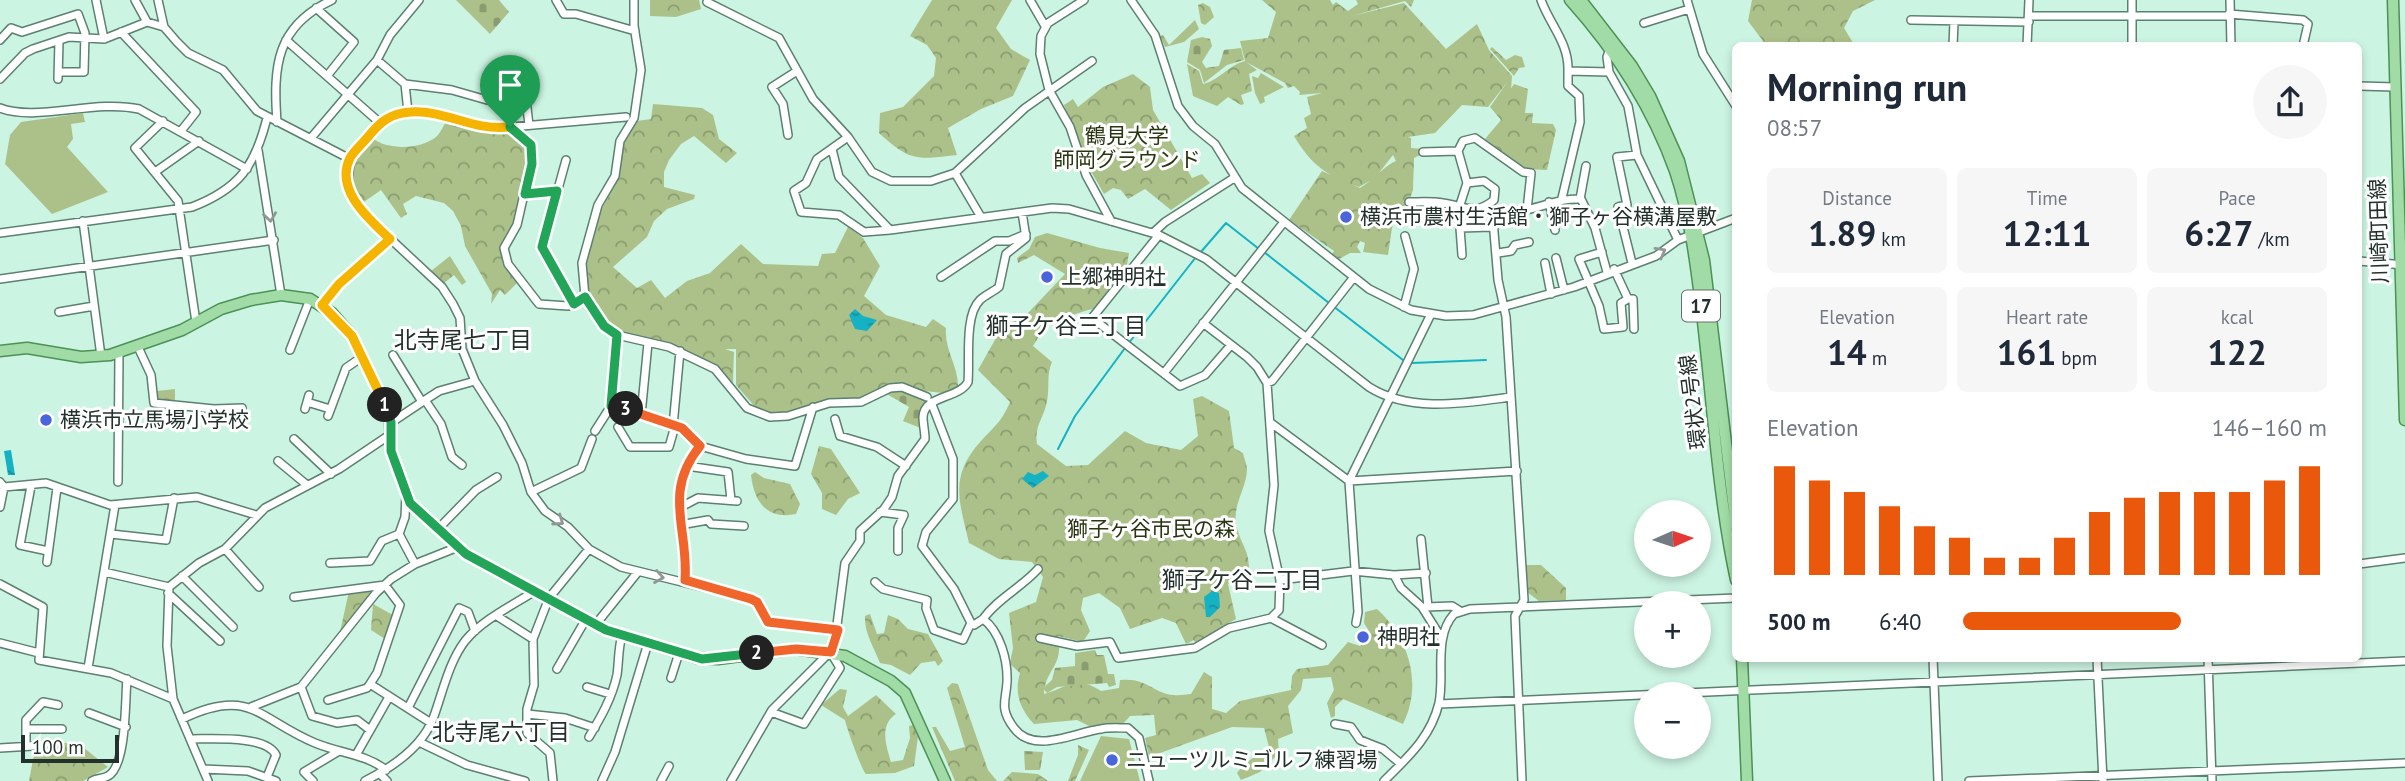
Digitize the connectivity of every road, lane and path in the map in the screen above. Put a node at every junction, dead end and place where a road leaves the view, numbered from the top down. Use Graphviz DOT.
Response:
graph roads {
  1 [pos="96,0"];
  2 [pos="135,0"];
  3 [pos="159,0"];
  4 [pos="332,0"];
  5 [pos="419,0"];
  6 [pos="556,0"];
  7 [pos="634,0"];
  8 [pos="1030,0"];
  9 [pos="1084,0"];
  10 [pos="1131,0"];
  11 [pos="1541,0"];
  12 [pos="1570,0"];
  13 [pos="1687,0"];
  14 [pos="2029,0"];
  15 [pos="2132,0"];
  16 [pos="2230,0"];
  17 [pos="2393,0"];
  18 [pos="707,2"];
  19 [pos="1586,6"];
  20 [pos="316,8"];
  21 [pos="1689,9"];
  22 [pos="2132,15"];
  23 [pos="2229,15"];
  24 [pos="2029,19"];
  25 [pos="1910,20"];
  26 [pos="147,22"];
  27 [pos="1954,22"];
  28 [pos="1644,23"];
  29 [pos="1045,26"];
  30 [pos="164,27"];
  31 [pos="635,31"];
  32 [pos="121,32"];
  33 [pos="86,39"];
  34 [pos="104,39"];
  35 [pos="0,40"];
  36 [pos="286,40"];
  37 [pos="60,41"];
  38 [pos="1953,42"];
  39 [pos="2027,42"];
  40 [pos="2132,42"];
  41 [pos="2231,42"];
  42 [pos="2304,42"];
  43 [pos="1611,48"];
  44 [pos="377,60"];
  45 [pos="1093,61"];
  46 [pos="797,71"];
  47 [pos="1568,71"];
  48 [pos="1609,72"];
  49 [pos="327,76"];
  50 [pos="0,79"];
  51 [pos="405,84"];
  52 [pos="2362,86"];
  53 [pos="1049,90"];
  54 [pos="2398,91"];
  55 [pos="348,94"];
  56 [pos="1732,100"];
  57 [pos="0,108"];
  58 [pos="408,112"];
  59 [pos="626,117"];
  60 [pos="267,118"];
  61 [pos="163,121"];
  62 [pos="276,122"];
  63 [pos="379,122"];
  64 [pos="529,125"];
  65 [pos="510,127"];
  66 [pos="181,131"];
  67 [pos="788,135"];
  68 [pos="848,137"];
  69 [pos="311,138"];
  70 [pos="199,141"];
  71 [pos="832,149"];
  72 [pos="258,150"];
  73 [pos="1458,151"];
  74 [pos="1423,152"];
  75 [pos="1637,155"];
  76 [pos="350,159"];
  77 [pos="566,160"];
  78 [pos="1586,166"];
  79 [pos="247,169"];
  80 [pos="155,172"];
  81 [pos="955,173"];
  82 [pos="1234,178"];
  83 [pos="1467,183"];
  84 [pos="557,191"];
  85 [pos="525,194"];
  86 [pos="1562,198"];
  87 [pos="1580,199"];
  88 [pos="1409,202"];
  89 [pos="1549,202"];
  90 [pos="1460,207"];
  91 [pos="180,208"];
  92 [pos="1527,210"];
  93 [pos="1022,212"];
  94 [pos="981,217"];
  95 [pos="1732,219"];
  96 [pos="83,221"];
  97 [pos="1111,221"];
  98 [pos="1283,222"];
  99 [pos="1492,227"];
  100 [pos="1460,228"];
  101 [pos="890,230"];
  102 [pos="1555,230"];
  103 [pos="0,233"];
  104 [pos="1695,233"];
  105 [pos="1026,234"];
  106 [pos="1156,234"];
  107 [pos="1405,236"];
  108 [pos="390,239"];
  109 [pos="274,240"];
  110 [pos="1678,240"];
  111 [pos="1529,242"];
  112 [pos="1602,252"];
  113 [pos="186,253"];
  114 [pos="1498,253"];
  115 [pos="1462,255"];
  116 [pos="1556,258"];
  117 [pos="2362,261"];
  118 [pos="1545,263"];
  119 [pos="1632,263"];
  120 [pos="2402,265"];
  121 [pos="89,266"];
  122 [pos="1611,271"];
  123 [pos="941,277"];
  124 [pos="1354,278"];
  125 [pos="0,279"];
  126 [pos="1237,281"];
  127 [pos="1588,281"];
  128 [pos="1564,290"];
  129 [pos="1550,294"];
  130 [pos="281,295"];
  131 [pos="585,297"];
  132 [pos="310,299"];
  133 [pos="1628,299"];
  134 [pos="574,304"];
  135 [pos="322,305"];
  136 [pos="94,306"];
  137 [pos="1404,307"];
  138 [pos="1504,307"];
  139 [pos="59,312"];
  140 [pos="1431,314"];
  141 [pos="196,322"];
  142 [pos="1203,323"];
  143 [pos="1634,329"];
  144 [pos="617,335"];
  145 [pos="1307,337"];
  146 [pos="648,343"];
  147 [pos="1231,345"];
  148 [pos="138,346"];
  149 [pos="0,347"];
  150 [pos="290,350"];
  151 [pos="680,351"];
  152 [pos="119,353"];
  153 [pos="393,355"];
  154 [pos="101,356"];
  155 [pos="362,357"];
  156 [pos="1164,373"];
  157 [pos="475,381"];
  158 [pos="1266,383"];
  159 [pos="1511,397"];
  160 [pos="1390,398"];
  161 [pos="929,399"];
  162 [pos="423,401"];
  163 [pos="307,402"];
  164 [pos="611,406"];
  165 [pos="813,407"];
  166 [pos="242,408"];
  167 [pos="641,415"];
  168 [pos="835,419"];
  169 [pos="2405,420"];
  170 [pos="391,422"];
  171 [pos="1272,423"];
  172 [pos="674,426"];
  173 [pos="618,427"];
  174 [pos="391,434"];
  175 [pos="294,439"];
  176 [pos="700,446"];
  177 [pos="278,461"];
  178 [pos="462,465"];
  179 [pos="687,466"];
  180 [pos="906,466"];
  181 [pos="1517,471"];
  182 [pos="331,474"];
  183 [pos="497,477"];
  184 [pos="1349,481"];
  185 [pos="118,482"];
  186 [pos="2,484"];
  187 [pos="307,485"];
  188 [pos="31,486"];
  189 [pos="57,488"];
  190 [pos="531,492"];
  191 [pos="406,495"];
  192 [pos="1732,497"];
  193 [pos="174,498"];
  194 [pos="115,505"];
  195 [pos="0,507"];
  196 [pos="679,508"];
  197 [pos="880,512"];
  198 [pos="256,515"];
  199 [pos="680,525"];
  200 [pos="744,526"];
  201 [pos="438,529"];
  202 [pos="111,534"];
  203 [pos="399,534"];
  204 [pos="1421,539"];
  205 [pos="1732,546"];
  206 [pos="458,547"];
  207 [pos="225,549"];
  208 [pos="589,549"];
  209 [pos="48,551"];
  210 [pos="898,551"];
  211 [pos="2405,558"];
  212 [pos="47,562"];
  213 [pos="330,563"];
  214 [pos="415,564"];
  215 [pos="2362,564"];
  216 [pos="1038,569"];
  217 [pos="1353,570"];
  218 [pos="104,572"];
  219 [pos="637,573"];
  220 [pos="1426,573"];
  221 [pos="1394,575"];
  222 [pos="182,576"];
  223 [pos="685,580"];
  224 [pos="1280,580"];
  225 [pos="875,583"];
  226 [pos="0,584"];
  227 [pos="385,585"];
  228 [pos="259,587"];
  229 [pos="169,590"];
  230 [pos="535,590"];
  231 [pos="294,597"];
  232 [pos="549,598"];
  233 [pos="1732,598"];
  234 [pos="1425,607"];
  235 [pos="1519,608"];
  236 [pos="1460,611"];
  237 [pos="497,616"];
  238 [pos="1271,618"];
  239 [pos="586,619"];
  240 [pos="983,619"];
  241 [pos="971,623"];
  242 [pos="1356,623"];
  243 [pos="596,624"];
  244 [pos="233,626"];
  245 [pos="838,630"];
  246 [pos="475,631"];
  247 [pos="622,635"];
  248 [pos="1040,638"];
  249 [pos="533,639"];
  250 [pos="1442,639"];
  251 [pos="220,641"];
  252 [pos="0,643"];
  253 [pos="648,643"];
  254 [pos="1322,645"];
  255 [pos="831,652"];
  256 [pos="39,653"];
  257 [pos="679,653"];
  258 [pos="2405,661"];
  259 [pos="1742,662"];
  260 [pos="1933,662"];
  261 [pos="2097,662"];
  262 [pos="2208,662"];
  263 [pos="88,668"];
  264 [pos="558,669"];
  265 [pos="2208,669"];
  266 [pos="2098,674"];
  267 [pos="671,678"];
  268 [pos="127,679"];
  269 [pos="1934,681"];
  270 [pos="370,684"];
  271 [pos="301,687"];
  272 [pos="587,687"];
  273 [pos="1743,689"];
  274 [pos="610,694"];
  275 [pos="389,697"];
  276 [pos="173,699"];
  277 [pos="328,700"];
  278 [pos="1518,700"];
  279 [pos="1439,704"];
  280 [pos="58,705"];
  281 [pos="251,707"];
  282 [pos="408,708"];
  283 [pos="771,712"];
  284 [pos="89,713"];
  285 [pos="527,714"];
  286 [pos="182,719"];
  287 [pos="431,723"];
  288 [pos="1335,724"];
  289 [pos="126,727"];
  290 [pos="595,728"];
  291 [pos="26,729"];
  292 [pos="62,729"];
  293 [pos="370,730"];
  294 [pos="589,737"];
  295 [pos="191,739"];
  296 [pos="419,742"];
  297 [pos="0,748"];
  298 [pos="339,751"];
  299 [pos="356,755"];
  300 [pos="2405,763"];
  301 [pos="1401,764"];
  302 [pos="669,766"];
  303 [pos="204,769"];
  304 [pos="248,771"];
  305 [pos="383,771"];
  306 [pos="2212,771"];
  307 [pos="267,777"];
  308 [pos="2103,778"];
  309 [pos="110,779"];
  310 [pos="92,781"];
  311 [pos="208,781"];
  312 [pos="244,781"];
  313 [pos="276,781"];
  314 [pos="313,781"];
  315 [pos="365,781"];
  316 [pos="387,781"];
  317 [pos="525,781"];
  318 [pos="553,781"];
  319 [pos="602,781"];
  320 [pos="661,781"];
  321 [pos="731,781"];
  322 [pos="945,781"];
  323 [pos="1149,781"];
  324 [pos="1384,781"];
  325 [pos="1522,781"];
  326 [pos="1747,781"];
  327 [pos="1938,781"];
  328 [pos="1969,781"];
  329 [pos="2212,781"];
  1 -- 34 [label="street"];
  2 -- 26 [label="street"];
  3 -- 30 [label="street"];
  4 -- 20 [label="street"];
  5 -- 44 [label="street"];
  6 -- 31 [label="street"];
  7 -- 31 [label="street"];
  8 -- 29 [label="street"];
  9 -- 29 [label="street"];
  10 -- 82 [label="street"];
  11 -- 47 [label="street"];
  12 -- 19 [label="main road, 環状2号線 / 17"];
  13 -- 21 [label="street"];
  14 -- 24 [label="street"];
  15 -- 22 [label="street"];
  16 -- 23 [label="street"];
  17 -- 54 [label="main road, 川崎町田線"];
  18 -- 46 [label="street"];
  19 -- 43 [label="main road, 環状2号線 / 17"];
  19 -- 104 [label="main road, 環状2号線 / 17"];
  20 -- 36 [label="street"];
  20 -- 49 [label="street"];
  21 -- 28 [label="street"];
  21 -- 56 [label="street"];
  22 -- 23 [label="street"];
  22 -- 24 [label="street"];
  22 -- 40 [label="street"];
  23 -- 41 [label="street"];
  23 -- 42 [label="street"];
  24 -- 27 [label="street"];
  24 -- 39 [label="street"];
  25 -- 27 [label="street"];
  26 -- 30 [label="street"];
  26 -- 32 [label="street"];
  27 -- 38 [label="street"];
  29 -- 53 [label="street"];
  30 -- 60 [label="street"];
  31 -- 131 [label="street"];
  32 -- 34 [label="street"];
  32 -- 66 [label="street"];
  33 -- 34 [label="street"];
  33 -- 35 [label="street"];
  33 -- 37 [label="street"];
  33 -- 37 [label="street"];
  36 -- 49 [label="street"];
  36 -- 62 [label="street"];
  37 -- 50 [label="street"];
  43 -- 48 [label="street"];
  43 -- 104 [label="main road, 環状2号線 / 17"];
  44 -- 51 [label="street"];
  44 -- 55 [label="street"];
  45 -- 53 [label="street"];
  46 -- 67 [label="street"];
  46 -- 68 [label="street"];
  47 -- 48 [label="street"];
  47 -- 86 [label="street"];
  48 -- 75 [label="street"];
  49 -- 55 [label="street"];
  51 -- 58 [label="street"];
  51 -- 64 [label="street"];
  52 -- 54 [label="street"];
  53 -- 81 [label="street"];
  53 -- 97 [label="street"];
  54 -- 120 [label="main road, 川崎町田線"];
  55 -- 63 [label="street"];
  55 -- 69 [label="street"];
  57 -- 61 [label="street"];
  58 -- 63 [label="street"];
  58 -- 65 [label="street"];
  59 -- 64 [label="street"];
  60 -- 62 [label="street"];
  60 -- 72 [label="street"];
  61 -- 66 [label="street"];
  61 -- 80 [label="street"];
  62 -- 69 [label="street"];
  63 -- 76 [label="street"];
  64 -- 65 [label="street"];
  65 -- 85 [label="street"];
  66 -- 70 [label="street"];
  68 -- 71 [label="street"];
  68 -- 81 [label="street"];
  69 -- 76 [label="street"];
  70 -- 79 [label="street"];
  70 -- 80 [label="street"];
  71 -- 101 [label="street"];
  71 -- 101 [label="street"];
  72 -- 79 [label="street"];
  72 -- 109 [label="street, one-way"];
  73 -- 74 [label="street"];
  73 -- 83 [label="street"];
  73 -- 92 [label="street"];
  75 -- 110 [label="street"];
  75 -- 119 [label="street"];
  76 -- 108 [label="street"];
  77 -- 84 [label="street"];
  78 -- 87 [label="street"];
  79 -- 91 [label="street"];
  80 -- 91 [label="street"];
  81 -- 94 [label="street"];
  82 -- 98 [label="street"];
  82 -- 106 [label="street"];
  83 -- 90 [label="street"];
  83 -- 90 [label="street"];
  84 -- 85 [label="street"];
  84 -- 134 [label="street"];
  85 -- 134 [label="street"];
  86 -- 87 [label="street"];
  86 -- 89 [label="street"];
  87 -- 112 [label="street"];
  88 -- 90 [label="street"];
  89 -- 92 [label="street"];
  89 -- 102 [label="street"];
  90 -- 100 [label="street"];
  91 -- 96 [label="street"];
  91 -- 113 [label="street"];
  92 -- 99 [label="street"];
  93 -- 94 [label="street"];
  93 -- 97 [label="street"];
  93 -- 105 [label="street"];
  94 -- 101 [label="street"];
  95 -- 104 [label="street"];
  96 -- 103 [label="street"];
  96 -- 121 [label="street"];
  97 -- 106 [label="street"];
  98 -- 124 [label="street"];
  98 -- 126 [label="street"];
  99 -- 100 [label="street"];
  99 -- 114 [label="street"];
  100 -- 115 [label="street"];
  104 -- 110 [label="street"];
  104 -- 192 [label="main road, 環状2号線 / 17"];
  104 -- 205 [label="main road, 環状2号線 / 17"];
  105 -- 123 [label="street"];
  105 -- 161 [label="street"];
  106 -- 126 [label="street"];
  106 -- 156 [label="street"];
  107 -- 137 [label="street"];
  108 -- 135 [label="street"];
  108 -- 157 [label="street"];
  109 -- 113 [label="street"];
  109 -- 130 [label="street"];
  119 -- 110 [label="street, one-way"];
  111 -- 114 [label="street"];
  112 -- 122 [label="street"];
  112 -- 127 [label="street"];
  113 -- 121 [label="street"];
  113 -- 141 [label="street"];
  114 -- 138 [label="street"];
  116 -- 128 [label="street"];
  117 -- 120 [label="street"];
  118 -- 129 [label="street"];
  119 -- 122 [label="street"];
  120 -- 169 [label="main road, 川崎町田線"];
  121 -- 125 [label="street"];
  121 -- 136 [label="street"];
  122 -- 127 [label="street"];
  122 -- 133 [label="street"];
  124 -- 137 [label="street"];
  124 -- 145 [label="street"];
  126 -- 142 [label="street"];
  126 -- 145 [label="street"];
  127 -- 128 [label="street"];
  127 -- 133 [label="street"];
  128 -- 129 [label="street"];
  129 -- 138 [label="street"];
  130 -- 132 [label="main road"];
  130 -- 141 [label="main road"];
  131 -- 134 [label="street"];
  131 -- 144 [label="street"];
  132 -- 135 [label="main road"];
  132 -- 150 [label="street"];
  133 -- 143 [label="street"];
  135 -- 155 [label="main road"];
  136 -- 139 [label="street"];
  136 -- 154 [label="street"];
  137 -- 140 [label="street"];
  138 -- 140 [label="street"];
  138 -- 159 [label="street"];
  140 -- 160 [label="street"];
  141 -- 148 [label="main road"];
  142 -- 147 [label="street"];
  142 -- 156 [label="street"];
  144 -- 146 [label="street"];
  144 -- 164 [label="street"];
  145 -- 158 [label="street"];
  145 -- 160 [label="street"];
  146 -- 151 [label="street"];
  146 -- 167 [label="street"];
  147 -- 156 [label="street"];
  147 -- 158 [label="street"];
  148 -- 152 [label="main road"];
  148 -- 166 [label="street"];
  149 -- 154 [label="main road"];
  151 -- 165 [label="street"];
  151 -- 172 [label="street"];
  152 -- 154 [label="main road"];
  152 -- 185 [label="street"];
  153 -- 162 [label="street"];
  155 -- 163 [label="street"];
  155 -- 170 [label="main road"];
  157 -- 162 [label="street"];
  157 -- 190 [label="street"];
  158 -- 171 [label="street"];
  159 -- 160 [label="street"];
  159 -- 181 [label="street"];
  160 -- 184 [label="street"];
  161 -- 165 [label="street"];
  161 -- 180 [label="street"];
  161 -- 241 [label="street"];
  162 -- 170 [label="street"];
  162 -- 178 [label="street"];
  164 -- 167 [label="street"];
  164 -- 190 [label="street"];
  165 -- 176 [label="street"];
  167 -- 172 [label="street"];
  168 -- 180 [label="street"];
  170 -- 174 [label="main road"];
  171 -- 184 [label="street"];
  171 -- 224 [label="street"];
  172 -- 173 [label="street"];
  172 -- 176 [label="street"];
  174 -- 182 [label="street"];
  174 -- 191 [label="main road"];
  175 -- 182 [label="street"];
  176 -- 179 [label="street"];
  177 -- 187 [label="street"];
  179 -- 196 [label="street"];
  179 -- 196 [label="street"];
  180 -- 197 [label="street"];
  181 -- 184 [label="street"];
  181 -- 235 [label="street"];
  182 -- 187 [label="street"];
  183 -- 201 [label="street"];
  184 -- 217 [label="street"];
  186 -- 188 [label="street"];
  186 -- 195 [label="street"];
  187 -- 198 [label="street"];
  188 -- 189 [label="street"];
  188 -- 209 [label="street"];
  189 -- 194 [label="street"];
  189 -- 209 [label="street"];
  190 -- 208 [label="street, one-way"];
  191 -- 201 [label="main road"];
  191 -- 203 [label="street"];
  193 -- 194 [label="street"];
  193 -- 198 [label="street"];
  193 -- 202 [label="street"];
  194 -- 202 [label="street"];
  196 -- 199 [label="street"];
  197 -- 210 [label="street"];
  197 -- 245 [label="street"];
  198 -- 207 [label="street"];
  199 -- 200 [label="street"];
  199 -- 223 [label="street"];
  201 -- 206 [label="main road"];
  202 -- 218 [label="street"];
  203 -- 213 [label="street"];
  203 -- 214 [label="street"];
  204 -- 220 [label="street"];
  206 -- 214 [label="street"];
  206 -- 230 [label="main road"];
  207 -- 222 [label="street"];
  207 -- 228 [label="street"];
  208 -- 219 [label="street"];
  208 -- 232 [label="street"];
  209 -- 212 [label="street"];
  211 -- 215 [label="street"];
  214 -- 227 [label="street"];
  216 -- 240 [label="street"];
  217 -- 221 [label="street"];
  217 -- 224 [label="street"];
  217 -- 242 [label="street"];
  218 -- 229 [label="street"];
  218 -- 263 [label="street"];
  219 -- 223 [label="street, one-way"];
  219 -- 243 [label="street"];
  220 -- 221 [label="street"];
  220 -- 234 [label="street"];
  221 -- 234 [label="street"];
  222 -- 229 [label="street"];
  222 -- 244 [label="street"];
  223 -- 245 [label="street"];
  224 -- 238 [label="street"];
  225 -- 241 [label="street"];
  226 -- 256 [label="street"];
  227 -- 231 [label="street"];
  227 -- 270 [label="street"];
  227 -- 271 [label="street"];
  229 -- 251 [label="street"];
  229 -- 276 [label="street"];
  230 -- 232 [label="main road"];
  230 -- 237 [label="street"];
  232 -- 239 [label="main road"];
  232 -- 249 [label="street"];
  233 -- 235 [label="street"];
  234 -- 236 [label="street"];
  234 -- 250 [label="street"];
  235 -- 236 [label="street"];
  235 -- 278 [label="street"];
  236 -- 250 [label="street"];
  237 -- 246 [label="street"];
  237 -- 249 [label="street"];
  238 -- 248 [label="street"];
  238 -- 254 [label="street"];
  239 -- 243 [label="main road"];
  239 -- 264 [label="street"];
  240 -- 241 [label="street"];
  240 -- 323 [label="street"];
  243 -- 247 [label="main road"];
  245 -- 255 [label="street"];
  246 -- 282 [label="street"];
  246 -- 287 [label="street"];
  247 -- 253 [label="main road"];
  247 -- 274 [label="street"];
  249 -- 285 [label="street"];
  250 -- 279 [label="street"];
  252 -- 256 [label="street"];
  253 -- 257 [label="main road"];
  253 -- 319 [label="street"];
  255 -- 257 [label="main road"];
  255 -- 283 [label="street"];
  255 -- 283 [label="street"];
  255 -- 322 [label="main road"];
  256 -- 263 [label="street"];
  257 -- 267 [label="street"];
  258 -- 265 [label="street"];
  259 -- 273 [label="main road"];
  260 -- 269 [label="street"];
  261 -- 266 [label="street"];
  262 -- 265 [label="street"];
  263 -- 268 [label="street"];
  265 -- 266 [label="street"];
  265 -- 306 [label="street"];
  266 -- 269 [label="street"];
  266 -- 308 [label="street"];
  268 -- 276 [label="street"];
  268 -- 289 [label="street"];
  269 -- 273 [label="street"];
  269 -- 327 [label="street"];
  270 -- 275 [label="street"];
  270 -- 277 [label="street"];
  271 -- 281 [label="street"];
  271 -- 293 [label="street"];
  272 -- 274 [label="street"];
  273 -- 278 [label="street"];
  273 -- 326 [label="main road"];
  274 -- 290 [label="street"];
  275 -- 282 [label="street"];
  275 -- 293 [label="street"];
  276 -- 286 [label="street"];
  278 -- 279 [label="street"];
  278 -- 325 [label="street"];
  279 -- 301 [label="street"];
  280 -- 291 [label="street"];
  281 -- 286 [label="street"];
  281 -- 298 [label="street"];
  282 -- 287 [label="street"];
  283 -- 321 [label="street"];
  284 -- 289 [label="street"];
  285 -- 290 [label="street"];
  285 -- 318 [label="street"];
  286 -- 295 [label="street"];
  287 -- 296 [label="street"];
  288 -- 301 [label="street"];
  289 -- 309 [label="street"];
  290 -- 294 [label="street"];
  291 -- 292 [label="street"];
  291 -- 297 [label="street"];
  293 -- 299 [label="street"];
  295 -- 303 [label="street"];
  295 -- 307 [label="street"];
  296 -- 305 [label="street"];
  296 -- 317 [label="street"];
  298 -- 299 [label="street"];
  298 -- 314 [label="street"];
  299 -- 305 [label="street"];
  300 -- 306 [label="street"];
  301 -- 324 [label="street"];
  302 -- 320 [label="street"];
  303 -- 304 [label="street"];
  303 -- 311 [label="street"];
  304 -- 307 [label="street"];
  304 -- 312 [label="street"];
  305 -- 315 [label="street"];
  305 -- 316 [label="street"];
  306 -- 308 [label="street"];
  306 -- 329 [label="street"];
  307 -- 313 [label="street"];
  308 -- 328 [label="street"];
  309 -- 310 [label="street"];
}
